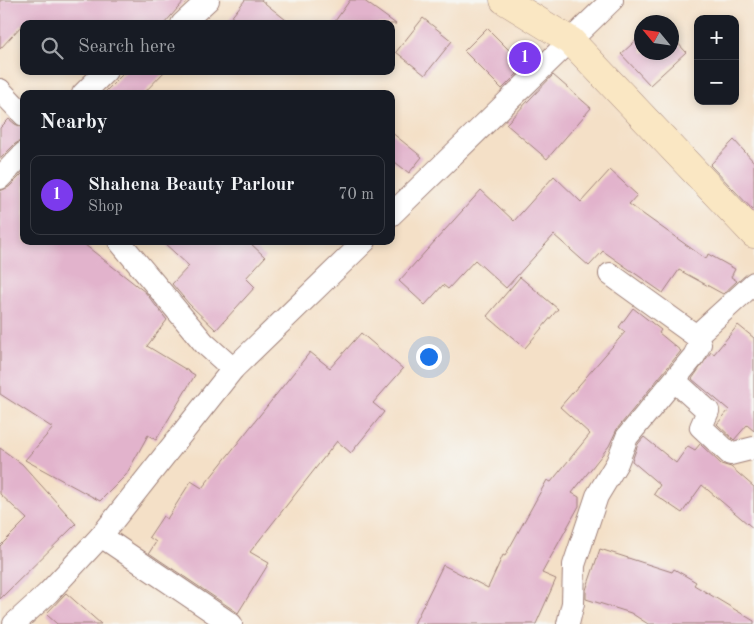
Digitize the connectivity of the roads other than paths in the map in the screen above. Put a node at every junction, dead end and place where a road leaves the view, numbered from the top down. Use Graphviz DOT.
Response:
graph roads {
  1 [pos="208,0"];
  2 [pos="504,0"];
  3 [pos="612,0"];
  4 [pos="186,20"];
  5 [pos="571,41"];
  6 [pos="102,75"];
  7 [pos="0,90"];
  8 [pos="87,90"];
  9 [pos="20,111"];
  10 [pos="20,157"];
  11 [pos="0,178"];
  12 [pos="395,211"];
  13 [pos="754,234"];
  14 [pos="122,245"];
  15 [pos="360,245"];
  16 [pos="610,274"];
  17 [pos="754,283"];
  18 [pos="696,336"];
  19 [pos="233,369"];
  20 [pos="675,381"];
  21 [pos="754,448"];
  22 [pos="101,536"];
  23 [pos="14,624"];
  24 [pos="231,624"];
  25 [pos="568,624"];
  1 -- 4 [label="street"];
  2 -- 5 [label="main road"];
  3 -- 5 [label="street"];
  5 -- 12 [label="street"];
  5 -- 13 [label="main road"];
  6 -- 8 [label="street"];
  7 -- 9 [label="street"];
  10 -- 11 [label="street"];
  14 -- 19 [label="street"];
  15 -- 19 [label="street"];
  16 -- 18 [label="street"];
  17 -- 18 [label="street"];
  18 -- 20 [label="street"];
  19 -- 22 [label="street"];
  20 -- 21 [label="street"];
  20 -- 25 [label="street"];
  22 -- 23 [label="street"];
  22 -- 24 [label="street"];
}
